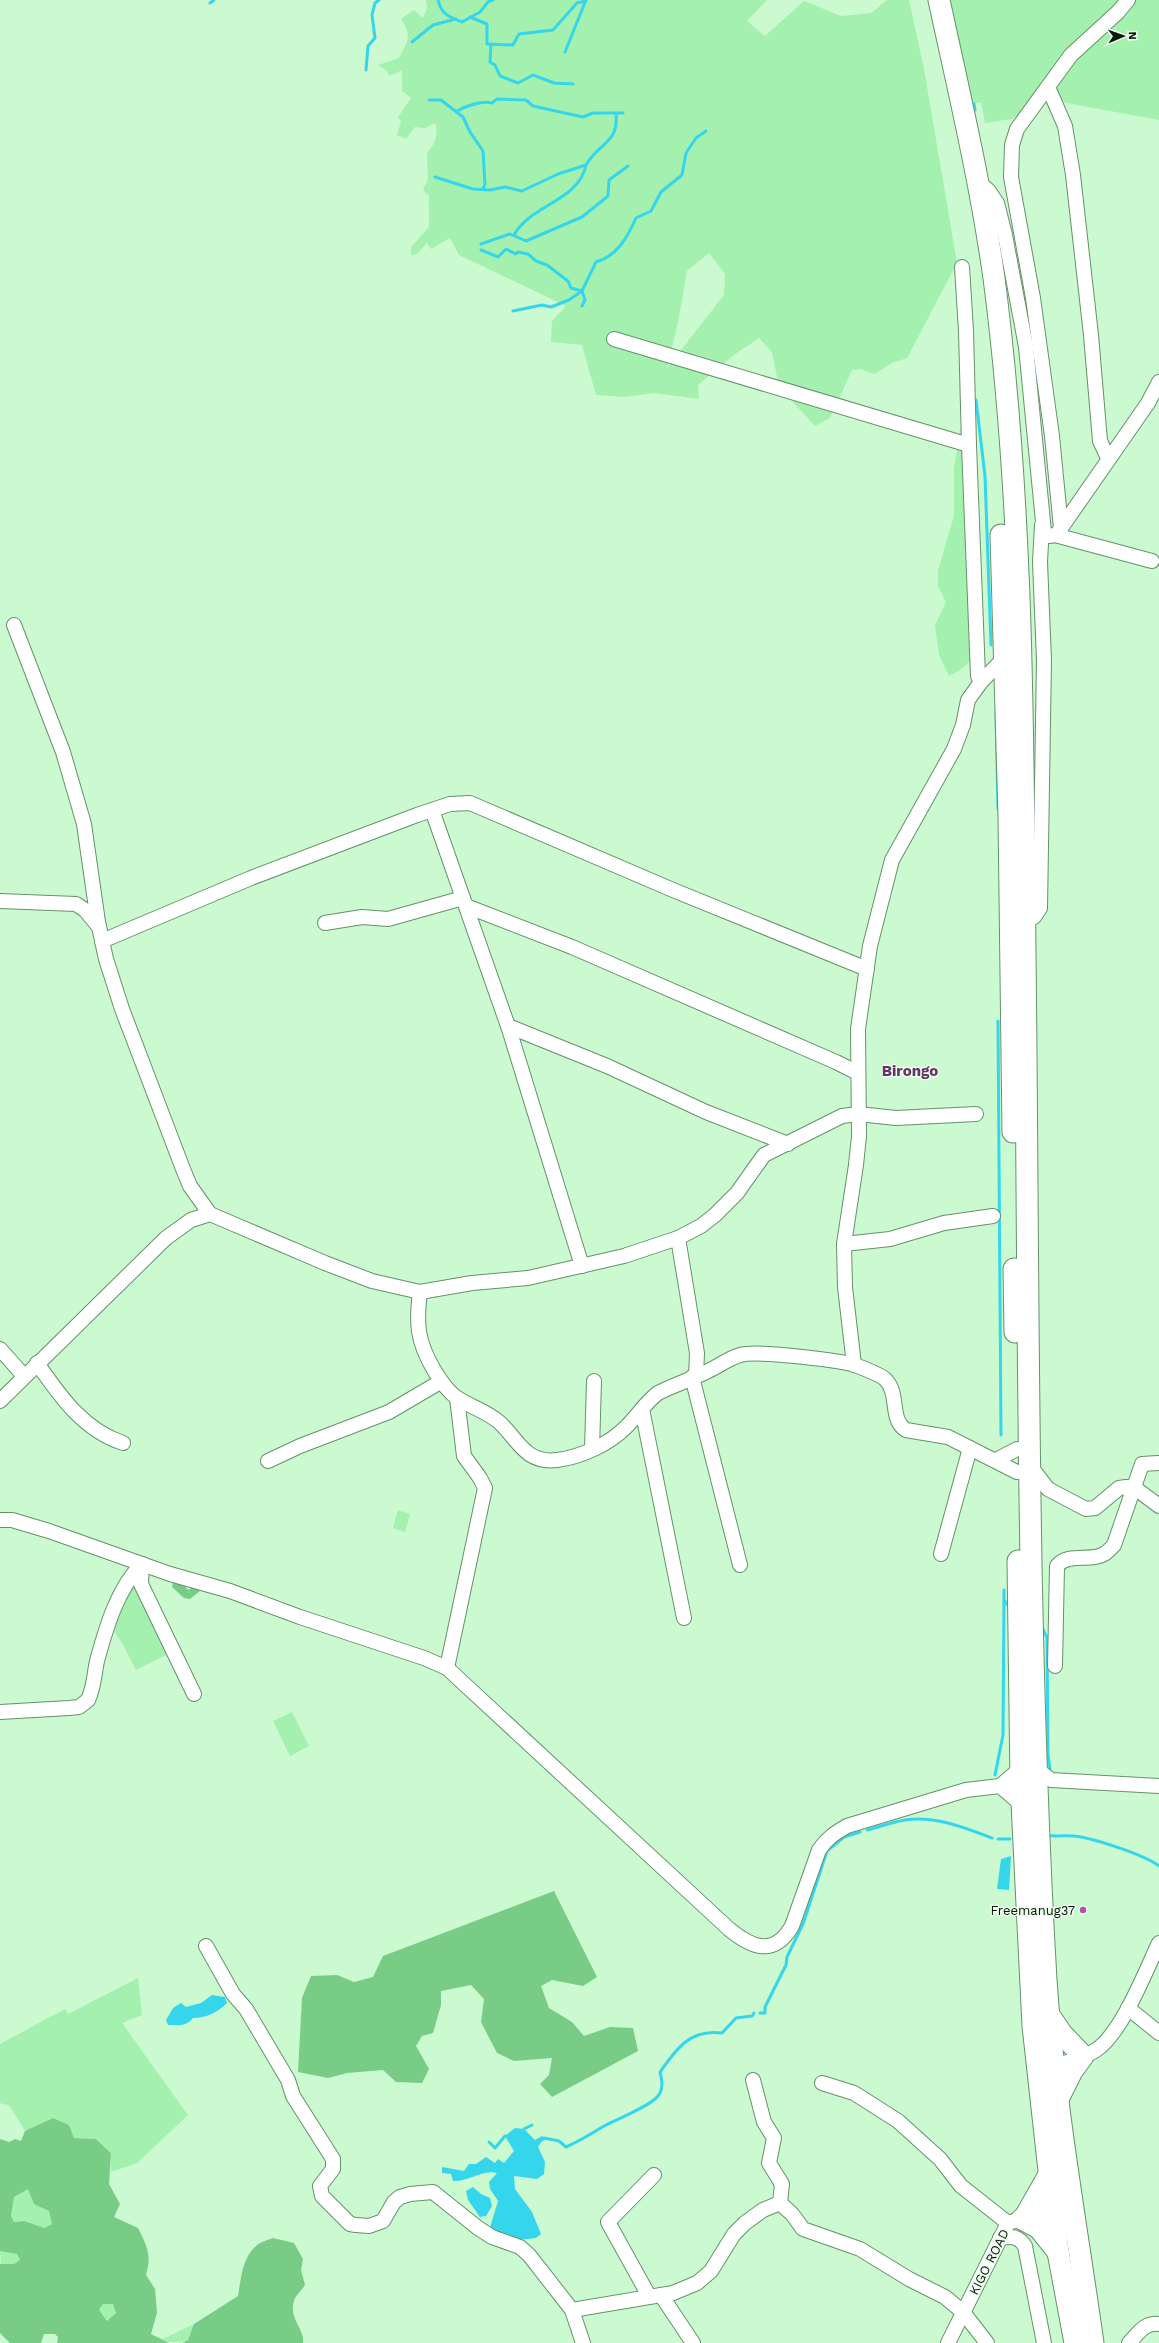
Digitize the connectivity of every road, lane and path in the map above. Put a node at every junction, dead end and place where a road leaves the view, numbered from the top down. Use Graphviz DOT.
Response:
graph roads {
  1 [pos="927,0"];
  2 [pos="939,0"];
  3 [pos="1128,0"];
  4 [pos="1048,87"];
  5 [pos="978,182"];
  6 [pos="962,267"];
  7 [pos="614,339"];
  8 [pos="1159,382"];
  9 [pos="969,445"];
  10 [pos="1108,458"];
  11 [pos="1042,525"];
  12 [pos="1058,532"];
  13 [pos="1152,561"];
  14 [pos="1040,562"];
  15 [pos="14,625"];
  16 [pos="1005,657"];
  17 [pos="981,682"];
  18 [pos="1006,693"];
  19 [pos="432,810"];
  20 [pos="0,901"];
  21 [pos="464,902"];
  22 [pos="1025,920"];
  23 [pos="325,923"];
  24 [pos="99,927"];
  25 [pos="102,941"];
  26 [pos="867,969"];
  27 [pos="508,1026"];
  28 [pos="858,1073"];
  29 [pos="858,1114"];
  30 [pos="976,1114"];
  31 [pos="788,1144"];
  32 [pos="210,1214"];
  33 [pos="993,1216"];
  34 [pos="678,1238"];
  35 [pos="844,1244"];
  36 [pos="582,1266"];
  37 [pos="420,1292"];
  38 [pos="0,1349"];
  39 [pos="38,1363"];
  40 [pos="854,1365"];
  41 [pos="24,1376"];
  42 [pos="694,1377"];
  43 [pos="594,1381"];
  44 [pos="440,1382"];
  45 [pos="457,1398"];
  46 [pos="0,1401"];
  47 [pos="642,1409"];
  48 [pos="123,1443"];
  49 [pos="970,1448"];
  50 [pos="592,1449"];
  51 [pos="1017,1450"];
  52 [pos="996,1460"];
  53 [pos="268,1461"];
  54 [pos="1158,1463"];
  55 [pos="1024,1470"];
  56 [pos="1135,1488"];
  57 [pos="1048,1490"];
  58 [pos="1159,1506"];
  59 [pos="1031,1510"];
  60 [pos="0,1520"];
  61 [pos="941,1554"];
  62 [pos="142,1564"];
  63 [pos="740,1565"];
  64 [pos="684,1618"];
  65 [pos="1055,1666"];
  66 [pos="446,1668"];
  67 [pos="194,1694"];
  68 [pos="0,1712"];
  69 [pos="1037,1777"];
  70 [pos="1000,1786"];
  71 [pos="1159,1787"];
  72 [pos="1023,1806"];
  73 [pos="1159,1943"];
  74 [pos="206,1946"];
  75 [pos="1128,2008"];
  76 [pos="1049,2015"];
  77 [pos="1159,2033"];
  78 [pos="1083,2056"];
  79 [pos="1046,2067"];
  80 [pos="753,2080"];
  81 [pos="822,2083"];
  82 [pos="1058,2099"];
  83 [pos="1050,2173"];
  84 [pos="654,2175"];
  85 [pos="780,2203"];
  86 [pos="1063,2206"];
  87 [pos="1019,2219"];
  88 [pos="1000,2238"];
  89 [pos="1025,2246"];
  90 [pos="1058,2252"];
  91 [pos="655,2295"];
  92 [pos="572,2310"];
  93 [pos="964,2312"];
  94 [pos="1159,2324"];
  95 [pos="583,2343"];
  96 [pos="693,2343"];
  97 [pos="948,2343"];
  98 [pos="987,2343"];
  99 [pos="1044,2343"];
  100 [pos="1075,2343"];
  101 [pos="1093,2343"];
  102 [pos="1129,2343"];
  1 -- 16 [label="highway"];
  2 -- 5 [label="highway"];
  3 -- 4 [label="street"];
  4 -- 10 [label="street"];
  4 -- 12 [label="street"];
  5 -- 11 [label="street"];
  5 -- 22 [label="highway"];
  6 -- 9 [label="street"];
  7 -- 9 [label="street"];
  8 -- 10 [label="street"];
  9 -- 17 [label="street"];
  10 -- 12 [label="street"];
  11 -- 12 [label="street"];
  11 -- 14 [label="street"];
  12 -- 13 [label="street"];
  12 -- 14 [label="street"];
  14 -- 22 [label="street"];
  15 -- 24 [label="street"];
  16 -- 17 [label="street"];
  16 -- 18 [label="highway"];
  17 -- 18 [label="street"];
  17 -- 26 [label="street"];
  18 -- 51 [label="highway"];
  19 -- 21 [label="street"];
  19 -- 25 [label="street"];
  19 -- 26 [label="street"];
  20 -- 24 [label="street"];
  21 -- 23 [label="street"];
  21 -- 27 [label="street"];
  21 -- 28 [label="street"];
  22 -- 55 [label="highway"];
  24 -- 25 [label="street"];
  25 -- 32 [label="street"];
  26 -- 28 [label="street"];
  27 -- 31 [label="street"];
  27 -- 36 [label="street"];
  28 -- 29 [label="street"];
  29 -- 30 [label="street"];
  29 -- 31 [label="street"];
  29 -- 35 [label="street"];
  31 -- 34 [label="street"];
  32 -- 37 [label="street"];
  32 -- 39 [label="street"];
  33 -- 35 [label="street"];
  34 -- 36 [label="street"];
  34 -- 42 [label="street"];
  35 -- 40 [label="street"];
  36 -- 37 [label="street"];
  37 -- 44 [label="street"];
  38 -- 41 [label="street"];
  39 -- 41 [label="street"];
  39 -- 48 [label="street"];
  40 -- 42 [label="street"];
  40 -- 49 [label="street"];
  41 -- 46 [label="street"];
  42 -- 47 [label="street"];
  42 -- 63 [label="street"];
  43 -- 50 [label="street"];
  44 -- 45 [label="street"];
  44 -- 53 [label="street"];
  45 -- 50 [label="street"];
  45 -- 66 [label="street"];
  47 -- 50 [label="street"];
  47 -- 64 [label="street"];
  49 -- 52 [label="street"];
  49 -- 61 [label="street"];
  51 -- 52 [label="street"];
  51 -- 55 [label="highway"];
  52 -- 55 [label="street"];
  54 -- 56 [label="street"];
  55 -- 57 [label="street"];
  55 -- 59 [label="highway"];
  55 -- 69 [label="highway"];
  56 -- 57 [label="street"];
  56 -- 58 [label="street"];
  56 -- 65 [label="street"];
  57 -- 59 [label="street"];
  59 -- 69 [label="highway"];
  60 -- 62 [label="street"];
  62 -- 66 [label="street"];
  62 -- 67 [label="street"];
  62 -- 68 [label="street"];
  66 -- 70 [label="street"];
  69 -- 70 [label="street"];
  69 -- 71 [label="street"];
  69 -- 72 [label="highway"];
  69 -- 76 [label="highway"];
  70 -- 72 [label="street"];
  72 -- 79 [label="highway"];
  73 -- 75 [label="street"];
  74 -- 92 [label="street"];
  75 -- 77 [label="street"];
  75 -- 78 [label="street"];
  76 -- 78 [label="highway"];
  76 -- 79 [label="highway"];
  78 -- 79 [label="street"];
  78 -- 82 [label="highway"];
  79 -- 82 [label="highway"];
  79 -- 83 [label="highway"];
  80 -- 85 [label="street"];
  81 -- 87 [label="street"];
  82 -- 86 [label="highway"];
  83 -- 86 [label="highway"];
  83 -- 87 [label="highway"];
  84 -- 91 [label="street"];
  85 -- 91 [label="street"];
  85 -- 93 [label="street"];
  86 -- 87 [label="street"];
  86 -- 90 [label="highway"];
  86 -- 101 [label="highway"];
  87 -- 88 [label="street, KIGO ROAD"];
  87 -- 89 [label="street"];
  87 -- 90 [label="highway"];
  88 -- 89 [label="street"];
  88 -- 93 [label="street, KIGO ROAD"];
  89 -- 99 [label="street"];
  90 -- 100 [label="highway"];
  91 -- 92 [label="street"];
  91 -- 96 [label="street"];
  92 -- 95 [label="street"];
  93 -- 97 [label="street, KIGO ROAD"];
  93 -- 98 [label="street"];
  94 -- 102 [label="street"];
}
